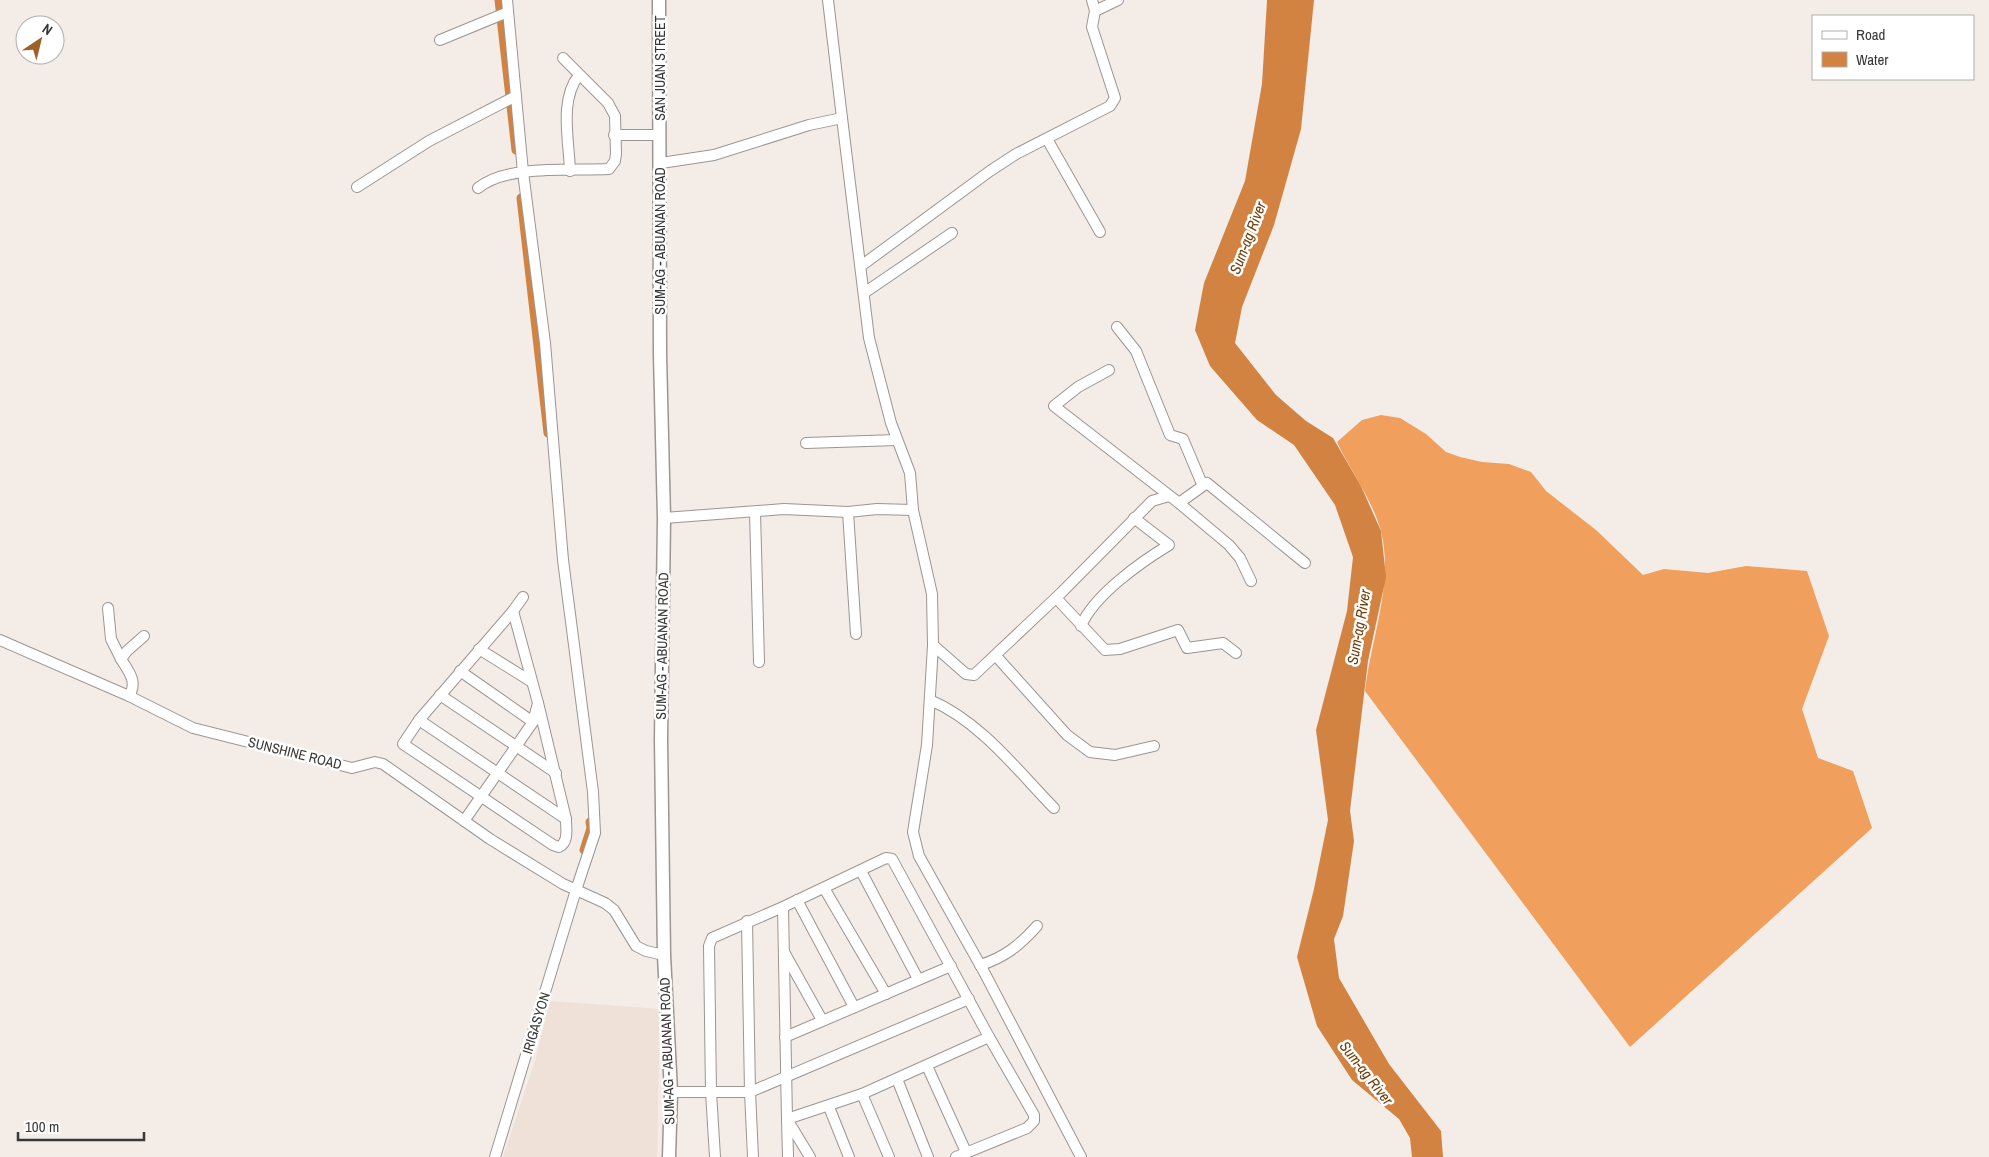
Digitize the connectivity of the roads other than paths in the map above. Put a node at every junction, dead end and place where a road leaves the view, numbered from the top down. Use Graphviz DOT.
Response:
graph roads {
  1 [pos="507,0"];
  2 [pos="659,0"];
  3 [pos="828,0"];
  4 [pos="1092,0"];
  5 [pos="1118,0"];
  6 [pos="1095,11"];
  7 [pos="506,12"];
  8 [pos="440,40"];
  9 [pos="563,58"];
  10 [pos="579,75"];
  11 [pos="512,98"];
  12 [pos="842,118"];
  13 [pos="614,135"];
  14 [pos="660,135"];
  15 [pos="1047,139"];
  16 [pos="661,163"];
  17 [pos="570,171"];
  18 [pos="519,172"];
  19 [pos="357,188"];
  20 [pos="478,188"];
  21 [pos="1100,232"];
  22 [pos="952,233"];
  23 [pos="861,266"];
  24 [pos="864,293"];
  25 [pos="1116,327"];
  26 [pos="1109,370"];
  27 [pos="897,440"];
  28 [pos="806,443"];
  29 [pos="1202,484"];
  30 [pos="1169,496"];
  31 [pos="1179,503"];
  32 [pos="914,510"];
  33 [pos="755,512"];
  34 [pos="848,512"];
  35 [pos="664,518"];
  36 [pos="1134,518"];
  37 [pos="1306,563"];
  38 [pos="1251,581"];
  39 [pos="522,597"];
  40 [pos="1056,598"];
  41 [pos="108,608"];
  42 [pos="513,611"];
  43 [pos="1081,626"];
  44 [pos="856,634"];
  45 [pos="144,636"];
  46 [pos="0,640"];
  47 [pos="933,645"];
  48 [pos="479,648"];
  49 [pos="1236,653"];
  50 [pos="996,656"];
  51 [pos="121,659"];
  52 [pos="759,662"];
  53 [pos="460,671"];
  54 [pos="532,682"];
  55 [pos="440,695"];
  56 [pos="128,696"];
  57 [pos="930,700"];
  58 [pos="538,703"];
  59 [pos="419,720"];
  60 [pos="533,722"];
  61 [pos="1154,746"];
  62 [pos="516,747"];
  63 [pos="498,772"];
  64 [pos="556,773"];
  65 [pos="482,797"];
  66 [pos="1054,808"];
  67 [pos="566,819"];
  68 [pos="464,822"];
  69 [pos="861,871"];
  70 [pos="824,888"];
  71 [pos="576,890"];
  72 [pos="797,900"];
  73 [pos="783,907"];
  74 [pos="747,922"];
  75 [pos="1037,926"];
  76 [pos="784,952"];
  77 [pos="664,955"];
  78 [pos="980,965"];
  79 [pos="950,966"];
  80 [pos="918,979"];
  81 [pos="886,994"];
  82 [pos="969,999"];
  83 [pos="854,1007"];
  84 [pos="822,1020"];
  85 [pos="785,1037"];
  86 [pos="990,1037"];
  87 [pos="927,1066"];
  88 [pos="786,1078"];
  89 [pos="897,1079"];
  90 [pos="671,1092"];
  91 [pos="711,1092"];
  92 [pos="750,1092"];
  93 [pos="862,1094"];
  94 [pos="829,1107"];
  95 [pos="788,1119"];
  96 [pos="966,1152"];
  97 [pos="495,1157"];
  98 [pos="669,1157"];
  99 [pos="715,1157"];
  100 [pos="753,1157"];
  101 [pos="788,1157"];
  102 [pos="810,1157"];
  103 [pos="849,1157"];
  104 [pos="889,1157"];
  105 [pos="928,1157"];
  106 [pos="956,1157"];
  107 [pos="1082,1157"];
  1 -- 7 [label="street, IRIGASYON"];
  2 -- 14 [label="main road, SAN JUAN STREET"];
  3 -- 12 [label="street"];
  4 -- 6 [label="street"];
  5 -- 6 [label="street"];
  6 -- 15 [label="street"];
  7 -- 8 [label="street"];
  7 -- 11 [label="street, IRIGASYON"];
  9 -- 10 [label="street"];
  10 -- 13 [label="street"];
  10 -- 17 [label="street"];
  11 -- 18 [label="street, IRIGASYON"];
  11 -- 19 [label="street"];
  12 -- 16 [label="street"];
  12 -- 23 [label="street"];
  13 -- 14 [label="street"];
  13 -- 17 [label="street"];
  14 -- 16 [label="main road, SUM-AG - ABUANAN ROAD"];
  15 -- 21 [label="street"];
  15 -- 23 [label="street"];
  16 -- 35 [label="main road, SUM-AG - ABUANAN ROAD"];
  17 -- 18 [label="street"];
  18 -- 20 [label="street"];
  18 -- 71 [label="street, IRIGASYON"];
  22 -- 24 [label="street"];
  23 -- 24 [label="street"];
  24 -- 27 [label="street"];
  25 -- 29 [label="street"];
  26 -- 30 [label="street"];
  27 -- 28 [label="street"];
  27 -- 32 [label="street"];
  29 -- 31 [label="street"];
  29 -- 37 [label="street"];
  30 -- 31 [label="street"];
  30 -- 36 [label="street"];
  31 -- 38 [label="street"];
  32 -- 34 [label="street"];
  32 -- 47 [label="street"];
  33 -- 34 [label="street"];
  33 -- 35 [label="street"];
  33 -- 52 [label="street"];
  34 -- 44 [label="street"];
  35 -- 77 [label="main road, SUM-AG - ABUANAN ROAD"];
  36 -- 40 [label="street"];
  36 -- 43 [label="street"];
  39 -- 42 [label="street"];
  40 -- 43 [label="street"];
  40 -- 50 [label="street"];
  41 -- 51 [label="street"];
  42 -- 48 [label="street"];
  42 -- 54 [label="street"];
  43 -- 49 [label="street"];
  45 -- 51 [label="street"];
  46 -- 56 [label="street, SUNSHINE ROAD"];
  47 -- 50 [label="street"];
  47 -- 57 [label="street"];
  48 -- 53 [label="street"];
  48 -- 54 [label="street"];
  50 -- 61 [label="street"];
  51 -- 56 [label="street"];
  53 -- 55 [label="street"];
  53 -- 60 [label="street"];
  54 -- 58 [label="street"];
  55 -- 59 [label="street"];
  55 -- 62 [label="street"];
  56 -- 68 [label="street, SUNSHINE ROAD"];
  57 -- 66 [label="street"];
  57 -- 78 [label="street"];
  58 -- 60 [label="street"];
  58 -- 64 [label="street"];
  59 -- 63 [label="street"];
  59 -- 65 [label="street"];
  60 -- 62 [label="street"];
  62 -- 63 [label="street"];
  62 -- 64 [label="street"];
  63 -- 65 [label="street"];
  63 -- 67 [label="street"];
  64 -- 67 [label="street"];
  65 -- 67 [label="street"];
  65 -- 68 [label="street"];
  68 -- 71 [label="street, SUNSHINE ROAD"];
  69 -- 70 [label="street"];
  69 -- 79 [label="street"];
  69 -- 80 [label="street"];
  70 -- 72 [label="street"];
  70 -- 81 [label="street"];
  71 -- 77 [label="street, SUNSHINE ROAD"];
  71 -- 97 [label="street, IRIGASYON"];
  72 -- 73 [label="street"];
  72 -- 83 [label="street"];
  73 -- 74 [label="street"];
  73 -- 76 [label="street"];
  74 -- 91 [label="street"];
  74 -- 92 [label="street"];
  75 -- 78 [label="street"];
  76 -- 84 [label="street"];
  76 -- 85 [label="street"];
  77 -- 90 [label="main road, SUM-AG - ABUANAN ROAD"];
  78 -- 107 [label="street"];
  79 -- 80 [label="street"];
  79 -- 82 [label="street"];
  80 -- 81 [label="street"];
  81 -- 83 [label="street"];
  82 -- 86 [label="street"];
  82 -- 88 [label="street"];
  83 -- 84 [label="street"];
  84 -- 85 [label="street"];
  85 -- 88 [label="street"];
  86 -- 87 [label="street"];
  86 -- 96 [label="street"];
  87 -- 89 [label="street"];
  87 -- 96 [label="street"];
  88 -- 92 [label="street"];
  88 -- 95 [label="street"];
  89 -- 93 [label="street"];
  89 -- 105 [label="street"];
  90 -- 91 [label="street"];
  90 -- 98 [label="main road, SUM-AG - ABUANAN ROAD"];
  91 -- 92 [label="street"];
  91 -- 99 [label="street"];
  92 -- 100 [label="street"];
  93 -- 94 [label="street"];
  93 -- 104 [label="street"];
  94 -- 95 [label="street"];
  94 -- 103 [label="street"];
  95 -- 101 [label="street"];
  95 -- 102 [label="street"];
  96 -- 106 [label="street"];
}
